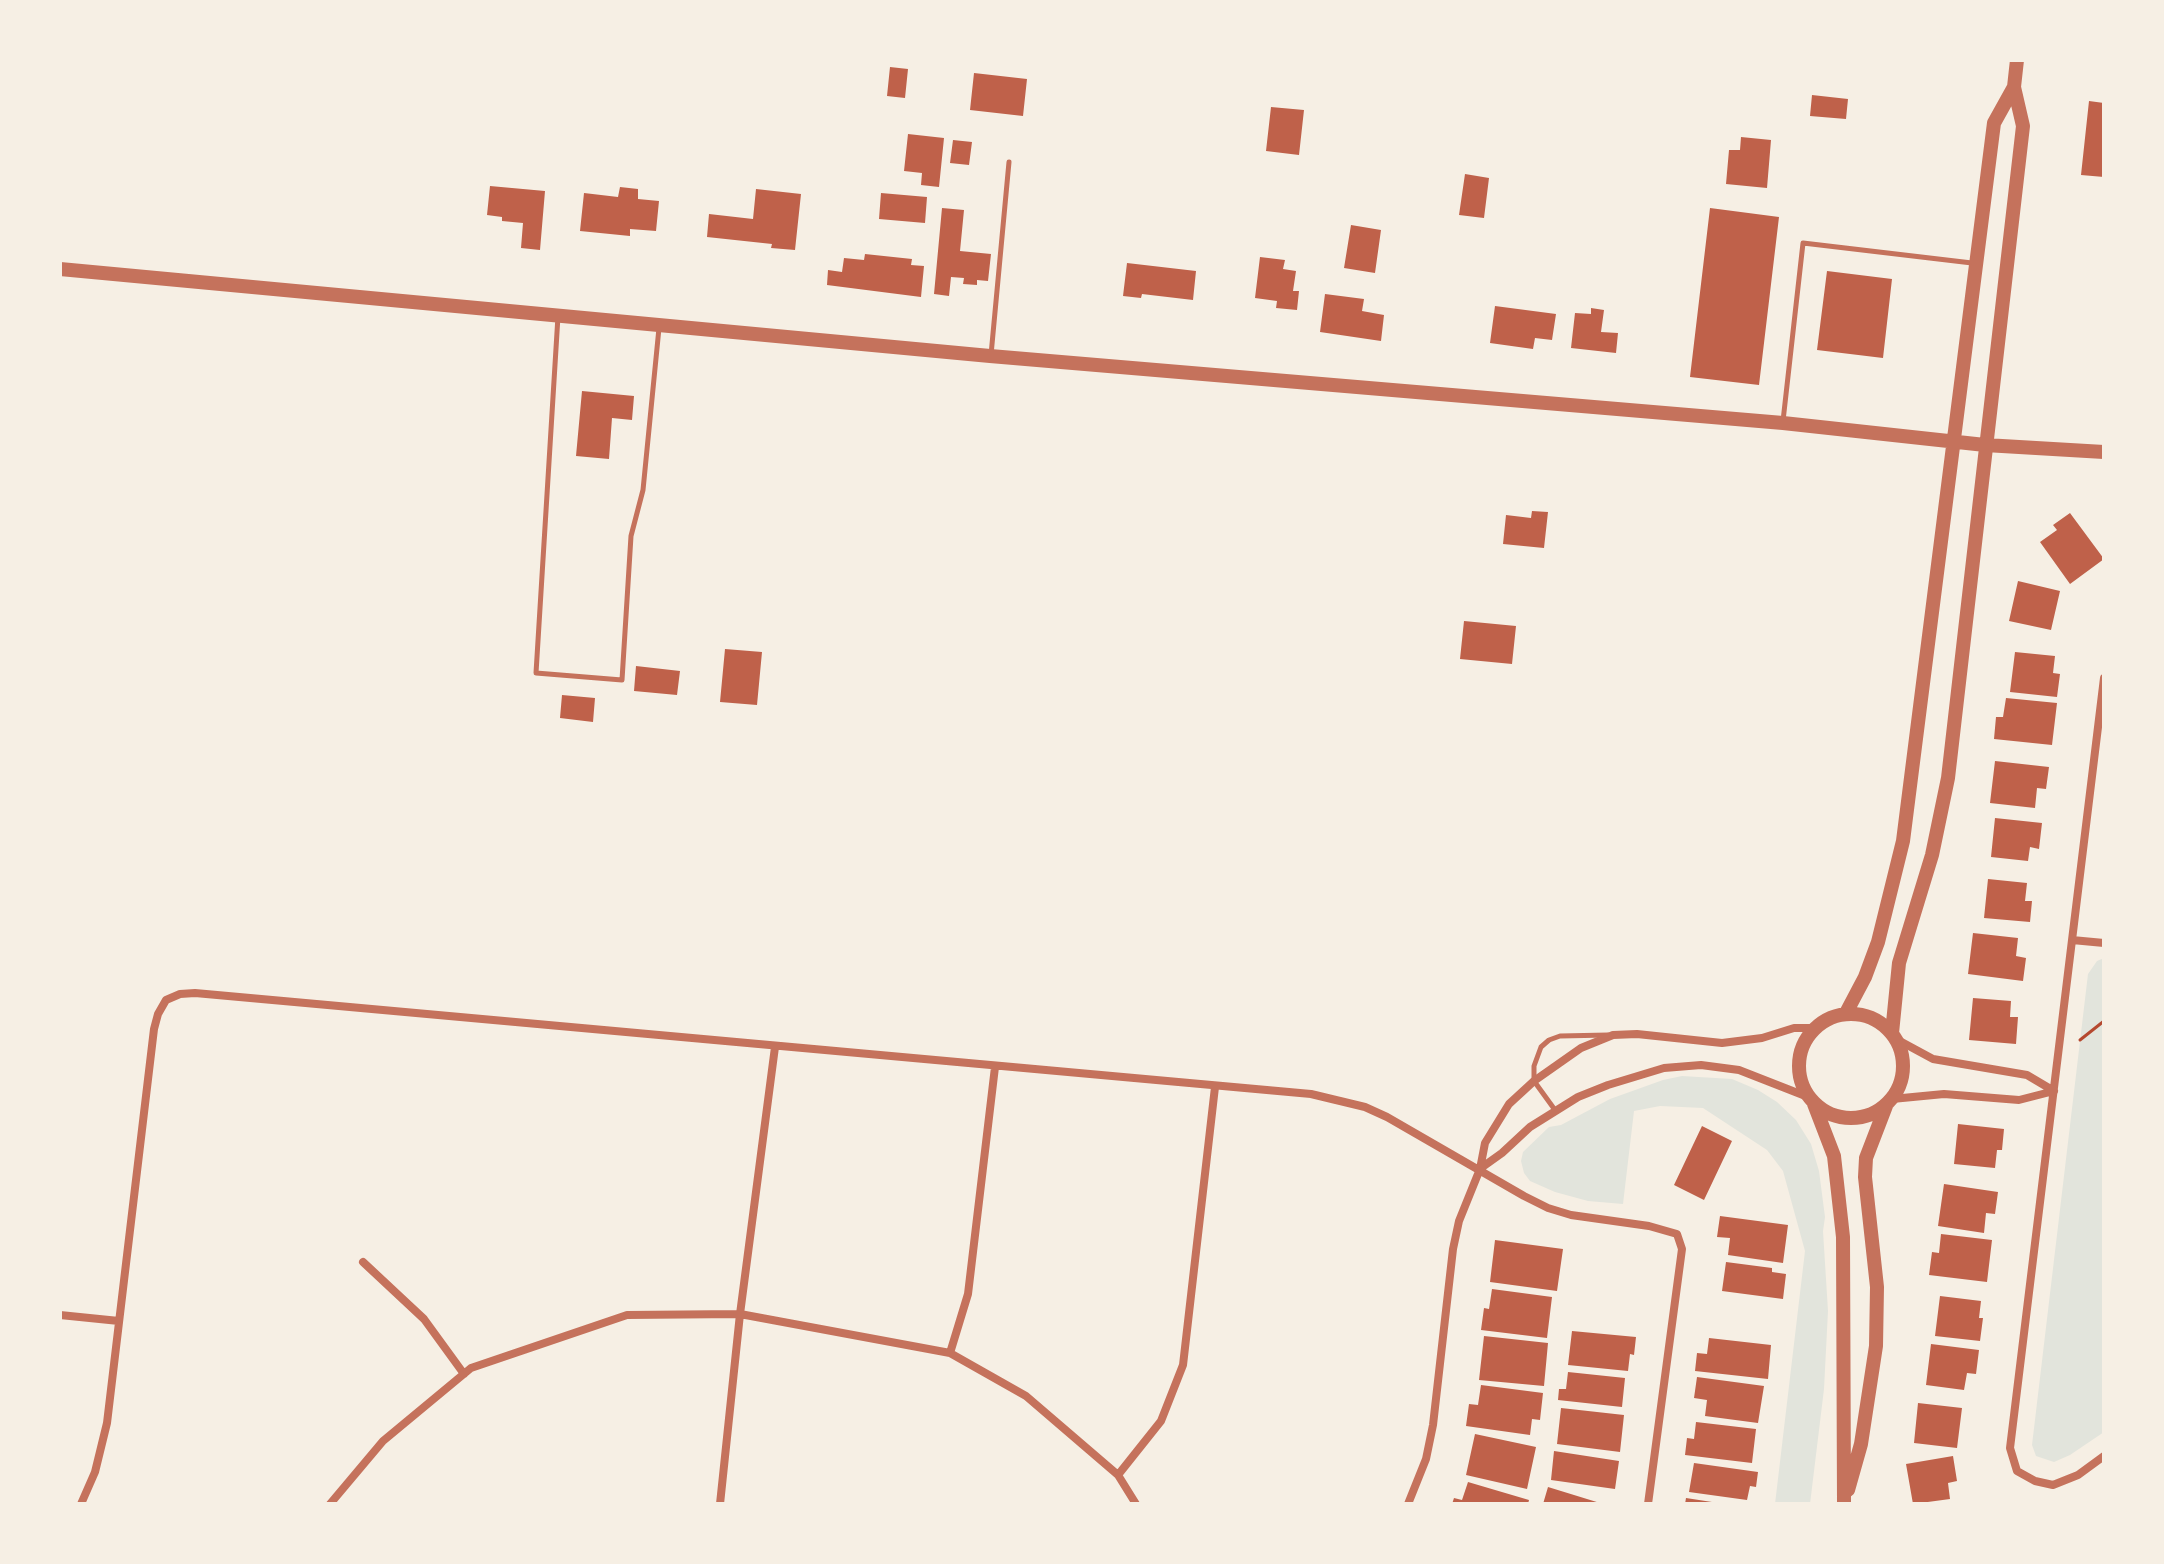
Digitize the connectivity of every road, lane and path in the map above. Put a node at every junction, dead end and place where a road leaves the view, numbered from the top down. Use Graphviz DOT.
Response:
graph roads {
  1 [pos="2017,60"];
  2 [pos="2014,87"];
  3 [pos="1009,162"];
  4 [pos="1977,263"];
  5 [pos="60,269"];
  6 [pos="558,315"];
  7 [pos="659,325"];
  8 [pos="990,356"];
  9 [pos="1783,423"];
  10 [pos="1954,442"];
  11 [pos="1985,445"];
  12 [pos="2104,452"];
  13 [pos="2104,678"];
  14 [pos="2072,940"];
  15 [pos="2104,943"];
  16 [pos="1846,1013"];
  17 [pos="2104,1021"];
  18 [pos="1814,1028"];
  19 [pos="1613,1035"];
  20 [pos="1894,1036"];
  21 [pos="2080,1040"];
  22 [pos="775,1047"];
  23 [pos="995,1067"];
  24 [pos="1534,1081"];
  25 [pos="1215,1087"];
  26 [pos="2054,1091"];
  27 [pos="1811,1100"];
  28 [pos="1889,1102"];
  29 [pos="1556,1111"];
  30 [pos="1480,1169"];
  31 [pos="363,1262"];
  32 [pos="740,1314"];
  33 [pos="60,1315"];
  34 [pos="119,1321"];
  35 [pos="950,1353"];
  36 [pos="464,1374"];
  37 [pos="2104,1456"];
  38 [pos="1118,1475"];
  39 [pos="1845,1503"];
  40 [pos="81,1504"];
  41 [pos="330,1504"];
  42 [pos="720,1504"];
  43 [pos="1136,1504"];
  44 [pos="1408,1504"];
  45 [pos="1648,1504"];
  1 -- 2 [label="street"];
  2 -- 4 [label="street"];
  2 -- 11 [label="street"];
  3 -- 8 [label="lane"];
  4 -- 9 [label="lane"];
  4 -- 10 [label="street"];
  5 -- 6 [label="street"];
  6 -- 7 [label="street"];
  6 -- 7 [label="lane"];
  7 -- 8 [label="street"];
  8 -- 9 [label="street"];
  9 -- 10 [label="street"];
  10 -- 11 [label="street"];
  10 -- 16 [label="street"];
  11 -- 12 [label="street"];
  11 -- 20 [label="street"];
  13 -- 14 [label="street"];
  14 -- 15 [label="street"];
  14 -- 26 [label="street"];
  16 -- 18 [label="street"];
  16 -- 20 [label="street"];
  17 -- 21 [label="path"];
  18 -- 19 [label="street"];
  18 -- 27 [label="street"];
  19 -- 24 [label="street"];
  19 -- 24 [label="lane"];
  20 -- 26 [label="street"];
  20 -- 28 [label="street"];
  22 -- 23 [label="street"];
  22 -- 32 [label="street"];
  22 -- 34 [label="street"];
  23 -- 25 [label="street"];
  23 -- 35 [label="street"];
  24 -- 29 [label="lane"];
  24 -- 30 [label="street"];
  25 -- 30 [label="street"];
  25 -- 38 [label="street"];
  26 -- 28 [label="street"];
  26 -- 37 [label="street"];
  27 -- 28 [label="street"];
  27 -- 29 [label="street"];
  27 -- 39 [label="street"];
  28 -- 39 [label="street"];
  29 -- 30 [label="street"];
  30 -- 44 [label="street"];
  30 -- 45 [label="street"];
  31 -- 36 [label="street"];
  32 -- 35 [label="street"];
  32 -- 36 [label="street"];
  32 -- 42 [label="street"];
  33 -- 34 [label="street"];
  34 -- 40 [label="street"];
  35 -- 38 [label="street"];
  36 -- 41 [label="street"];
  38 -- 43 [label="street"];
}
